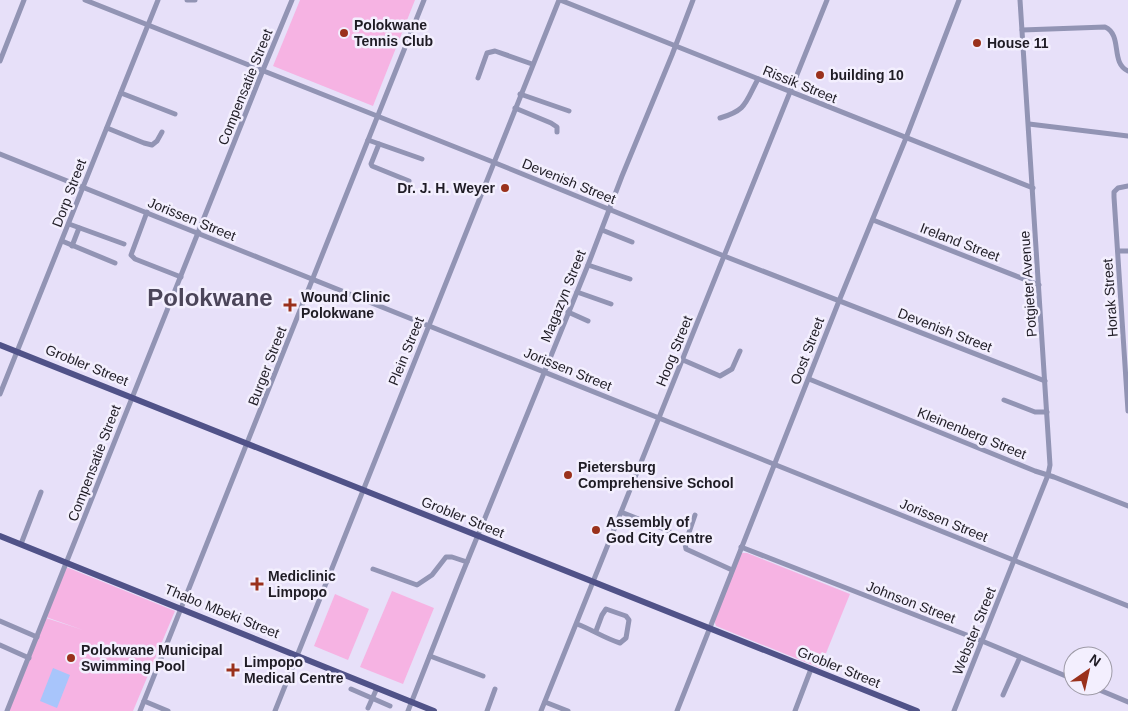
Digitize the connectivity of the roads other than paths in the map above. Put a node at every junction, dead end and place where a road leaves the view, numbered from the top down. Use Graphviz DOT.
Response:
graph roads {
  1 [pos="24,0"];
  2 [pos="85,0"];
  3 [pos="158,0"];
  4 [pos="187,0"];
  5 [pos="195,0"];
  6 [pos="292,0"];
  7 [pos="424,0"];
  8 [pos="559,0"];
  9 [pos="693,0"];
  10 [pos="827,0"];
  11 [pos="959,0"];
  12 [pos="1020,0"];
  13 [pos="149,25"];
  14 [pos="1022,30"];
  15 [pos="675,46"];
  16 [pos="0,61"];
  17 [pos="532,64"];
  18 [pos="263,70"];
  19 [pos="1128,71"];
  20 [pos="478,78"];
  21 [pos="758,79"];
  22 [pos="790,92"];
  23 [pos="121,93"];
  24 [pos="520,94"];
  25 [pos="515,108"];
  26 [pos="569,111"];
  27 [pos="175,114"];
  28 [pos="378,116"];
  29 [pos="720,118"];
  30 [pos="1029,124"];
  31 [pos="107,128"];
  32 [pos="162,132"];
  33 [pos="557,132"];
  34 [pos="1128,136"];
  35 [pos="906,138"];
  36 [pos="368,140"];
  37 [pos="379,144"];
  38 [pos="0,154"];
  39 [pos="422,159"];
  40 [pos="493,162"];
  41 [pos="409,181"];
  42 [pos="1128,186"];
  43 [pos="84,187"];
  44 [pos="1032,188"];
  45 [pos="610,209"];
  46 [pos="147,212"];
  47 [pos="873,220"];
  48 [pos="69,224"];
  49 [pos="79,228"];
  50 [pos="602,230"];
  51 [pos="198,233"];
  52 [pos="62,241"];
  53 [pos="632,242"];
  54 [pos="124,244"];
  55 [pos="72,246"];
  56 [pos="1118,251"];
  57 [pos="1128,251"];
  58 [pos="724,256"];
  59 [pos="115,263"];
  60 [pos="588,265"];
  61 [pos="181,277"];
  62 [pos="312,279"];
  63 [pos="630,279"];
  64 [pos="1039,285"];
  65 [pos="577,292"];
  66 [pos="839,301"];
  67 [pos="611,304"];
  68 [pos="1125,310"];
  69 [pos="568,312"];
  70 [pos="588,320"];
  71 [pos="429,325"];
  72 [pos="0,345"];
  73 [pos="17,351"];
  74 [pos="740,351"];
  75 [pos="683,360"];
  76 [pos="544,372"];
  77 [pos="1127,374"];
  78 [pos="809,378"];
  79 [pos="1045,381"];
  80 [pos="0,394"];
  81 [pos="132,397"];
  82 [pos="1004,400"];
  83 [pos="1128,411"];
  84 [pos="1047,412"];
  85 [pos="660,417"];
  86 [pos="248,444"];
  87 [pos="774,464"];
  88 [pos="1048,475"];
  89 [pos="363,490"];
  90 [pos="41,492"];
  91 [pos="1128,506"];
  92 [pos="621,512"];
  93 [pos="695,516"];
  94 [pos="669,531"];
  95 [pos="0,536"];
  96 [pos="478,537"];
  97 [pos="21,544"];
  98 [pos="741,547"];
  99 [pos="1014,560"];
  100 [pos="467,562"];
  101 [pos="67,563"];
  102 [pos="373,570"];
  103 [pos="732,570"];
  104 [pos="592,582"];
  105 [pos="1128,606"];
  106 [pos="182,609"];
  107 [pos="0,621"];
  108 [pos="577,624"];
  109 [pos="709,628"];
  110 [pos="596,630"];
  111 [pos="37,637"];
  112 [pos="982,641"];
  113 [pos="0,645"];
  114 [pos="297,655"];
  115 [pos="430,656"];
  116 [pos="1020,657"];
  117 [pos="29,658"];
  118 [pos="811,669"];
  119 [pos="1063,675"];
  120 [pos="483,676"];
  121 [pos="377,688"];
  122 [pos="351,689"];
  123 [pos="495,689"];
  124 [pos="1004,695"];
  125 [pos="1113,696"];
  126 [pos="372,698"];
  127 [pos="144,701"];
  128 [pos="412,702"];
  129 [pos="545,702"];
  130 [pos="1128,702"];
  131 [pos="390,706"];
  132 [pos="368,708"];
  133 [pos="555,709"];
  134 [pos="7,711"];
  135 [pos="140,711"];
  136 [pos="168,711"];
  137 [pos="274,711"];
  138 [pos="408,711"];
  139 [pos="434,711"];
  140 [pos="487,711"];
  141 [pos="541,711"];
  142 [pos="568,711"];
  143 [pos="677,711"];
  144 [pos="795,711"];
  145 [pos="917,711"];
  146 [pos="954,711"];
  1 -- 16 [label="street"];
  2 -- 13 [label="street, Devenish Street"];
  3 -- 13 [label="street, Dorp Street"];
  4 -- 5 [label="street"];
  6 -- 18 [label="street, Compensatie Street"];
  7 -- 28 [label="street, Burger Street"];
  8 -- 15 [label="street, Rissik Street"];
  8 -- 17 [label="street, Plein Street"];
  9 -- 15 [label="street, Magazyn Street"];
  10 -- 22 [label="street, Hoog Street"];
  11 -- 35 [label="street, Oost Street"];
  12 -- 14 [label="street, Potgieter Avenue"];
  13 -- 18 [label="street, Devenish Street"];
  13 -- 23 [label="street, Dorp Street"];
  14 -- 19 [label="street"];
  14 -- 30 [label="street, Potgieter Avenue"];
  15 -- 21 [label="street, Rissik Street"];
  15 -- 45 [label="street, Magazyn Street"];
  17 -- 20 [label="street"];
  17 -- 24 [label="street, Plein Street"];
  18 -- 28 [label="street, Devenish Street"];
  18 -- 51 [label="street, Compensatie Street"];
  21 -- 22 [label="street, Rissik Street"];
  21 -- 29 [label="street"];
  22 -- 35 [label="street, Rissik Street"];
  22 -- 58 [label="street, Hoog Street"];
  23 -- 27 [label="street"];
  23 -- 31 [label="street, Dorp Street"];
  24 -- 25 [label="street, Plein Street"];
  24 -- 26 [label="street"];
  25 -- 33 [label="street"];
  25 -- 40 [label="street, Plein Street"];
  28 -- 36 [label="street, Burger Street"];
  28 -- 40 [label="street, Devenish Street"];
  30 -- 34 [label="street"];
  30 -- 44 [label="street, Potgieter Avenue"];
  31 -- 32 [label="street"];
  31 -- 43 [label="street, Dorp Street"];
  35 -- 44 [label="street, Rissik Street"];
  35 -- 47 [label="street, Oost Street"];
  36 -- 37 [label="street"];
  36 -- 62 [label="street, Burger Street"];
  37 -- 39 [label="street"];
  37 -- 41 [label="street"];
  38 -- 43 [label="street, Jorissen Street"];
  40 -- 45 [label="street, Devenish Street"];
  40 -- 71 [label="street, Plein Street"];
  42 -- 56 [label="street, Horak Street"];
  43 -- 46 [label="street, Jorissen Street"];
  43 -- 48 [label="street, Dorp Street"];
  44 -- 64 [label="street, Potgieter Avenue"];
  45 -- 50 [label="street, Magazyn Street"];
  45 -- 58 [label="street, Devenish Street"];
  46 -- 51 [label="street, Jorissen Street"];
  46 -- 61 [label="street"];
  47 -- 64 [label="street, Ireland Street"];
  47 -- 66 [label="street, Oost Street"];
  48 -- 49 [label="street"];
  48 -- 52 [label="street, Dorp Street"];
  49 -- 54 [label="street"];
  49 -- 55 [label="street"];
  50 -- 53 [label="street"];
  50 -- 60 [label="street, Magazyn Street"];
  51 -- 61 [label="street, Compensatie Street"];
  51 -- 62 [label="street, Jorissen Street"];
  52 -- 55 [label="street"];
  52 -- 73 [label="street, Dorp Street"];
  55 -- 59 [label="street"];
  56 -- 57 [label="street"];
  56 -- 68 [label="street, Horak Street"];
  58 -- 66 [label="street, Devenish Street"];
  58 -- 75 [label="street, Hoog Street"];
  60 -- 63 [label="street"];
  60 -- 65 [label="street, Magazyn Street"];
  61 -- 81 [label="street, Compensatie Street"];
  62 -- 71 [label="street, Jorissen Street"];
  62 -- 86 [label="street, Burger Street"];
  64 -- 79 [label="street, Potgieter Avenue"];
  65 -- 67 [label="street"];
  65 -- 69 [label="street, Magazyn Street"];
  66 -- 78 [label="street, Oost Street"];
  66 -- 79 [label="street, Devenish Street"];
  68 -- 77 [label="street, Horak Street"];
  69 -- 70 [label="street"];
  69 -- 76 [label="street, Magazyn Street"];
  71 -- 76 [label="street, Jorissen Street"];
  71 -- 89 [label="street, Plein Street"];
  72 -- 73 [label="main road, Grobler Street"];
  73 -- 80 [label="street, Dorp Street"];
  73 -- 81 [label="main road, Grobler Street"];
  74 -- 75 [label="street"];
  75 -- 85 [label="street, Hoog Street"];
  76 -- 85 [label="street, Jorissen Street"];
  76 -- 96 [label="street, Magazyn Street"];
  77 -- 83 [label="street, Horak Street"];
  78 -- 87 [label="street, Oost Street"];
  78 -- 88 [label="street, Kleinenberg Street"];
  79 -- 84 [label="street, Potgieter Avenue"];
  81 -- 86 [label="main road, Grobler Street"];
  81 -- 101 [label="street, Compensatie Street"];
  82 -- 84 [label="street"];
  84 -- 88 [label="street, Potgieter Avenue"];
  85 -- 87 [label="street, Jorissen Street"];
  85 -- 92 [label="street, Hoog Street"];
  86 -- 89 [label="main road, Grobler Street"];
  86 -- 106 [label="street, Burger Street"];
  87 -- 98 [label="street, Oost Street"];
  87 -- 99 [label="street, Jorissen Street"];
  88 -- 91 [label="street, Kleinenberg Street"];
  88 -- 99 [label="street, Potgieter Avenue"];
  89 -- 96 [label="main road, Grobler Street"];
  89 -- 114 [label="street, Plein Street"];
  90 -- 97 [label="street"];
  92 -- 94 [label="street"];
  92 -- 104 [label="street, Hoog Street"];
  93 -- 103 [label="street"];
  95 -- 97 [label="main road, Thabo Mbeki Street"];
  96 -- 100 [label="street, Magazyn Street"];
  96 -- 104 [label="main road, Grobler Street"];
  97 -- 101 [label="main road, Thabo Mbeki Street"];
  98 -- 103 [label="street, Oost Street"];
  98 -- 112 [label="street, Johnson Street"];
  99 -- 105 [label="street, Jorissen Street"];
  99 -- 112 [label="street, Webster Street"];
  100 -- 102 [label="street"];
  100 -- 115 [label="street, Magazyn Street"];
  101 -- 106 [label="main road, Thabo Mbeki Street"];
  101 -- 111 [label="street, Compensatie Street"];
  103 -- 109 [label="street, Oost Street"];
  104 -- 108 [label="street, Hoog Street"];
  104 -- 109 [label="main road, Grobler Street"];
  106 -- 114 [label="main road, Thabo Mbeki Street"];
  106 -- 127 [label="street, Burger Street"];
  107 -- 111 [label="street"];
  108 -- 110 [label="street"];
  108 -- 129 [label="street, Hoog Street"];
  109 -- 118 [label="main road, Grobler Street"];
  109 -- 143 [label="street, Oost Street"];
  110 -- 110 [label="street"];
  111 -- 117 [label="street, Compensatie Street"];
  112 -- 116 [label="street, Johnson Street"];
  112 -- 146 [label="street, Webster Street"];
  113 -- 117 [label="street"];
  114 -- 121 [label="main road, Thabo Mbeki Street"];
  114 -- 137 [label="street, Plein Street"];
  115 -- 120 [label="street"];
  115 -- 128 [label="street, Magazyn Street"];
  116 -- 119 [label="street, Johnson Street"];
  116 -- 124 [label="street"];
  117 -- 134 [label="street, Compensatie Street"];
  118 -- 144 [label="street"];
  118 -- 145 [label="main road, Grobler Street"];
  121 -- 126 [label="street"];
  121 -- 128 [label="main road, Thabo Mbeki Street"];
  122 -- 126 [label="street"];
  123 -- 140 [label="street"];
  125 -- 130 [label="street"];
  126 -- 131 [label="street"];
  126 -- 132 [label="street"];
  127 -- 135 [label="street, Burger Street"];
  127 -- 136 [label="street"];
  128 -- 138 [label="street, Magazyn Street"];
  128 -- 139 [label="main road, Thabo Mbeki Street"];
  129 -- 133 [label="street"];
  129 -- 141 [label="street, Hoog Street"];
  133 -- 142 [label="street"];
}
